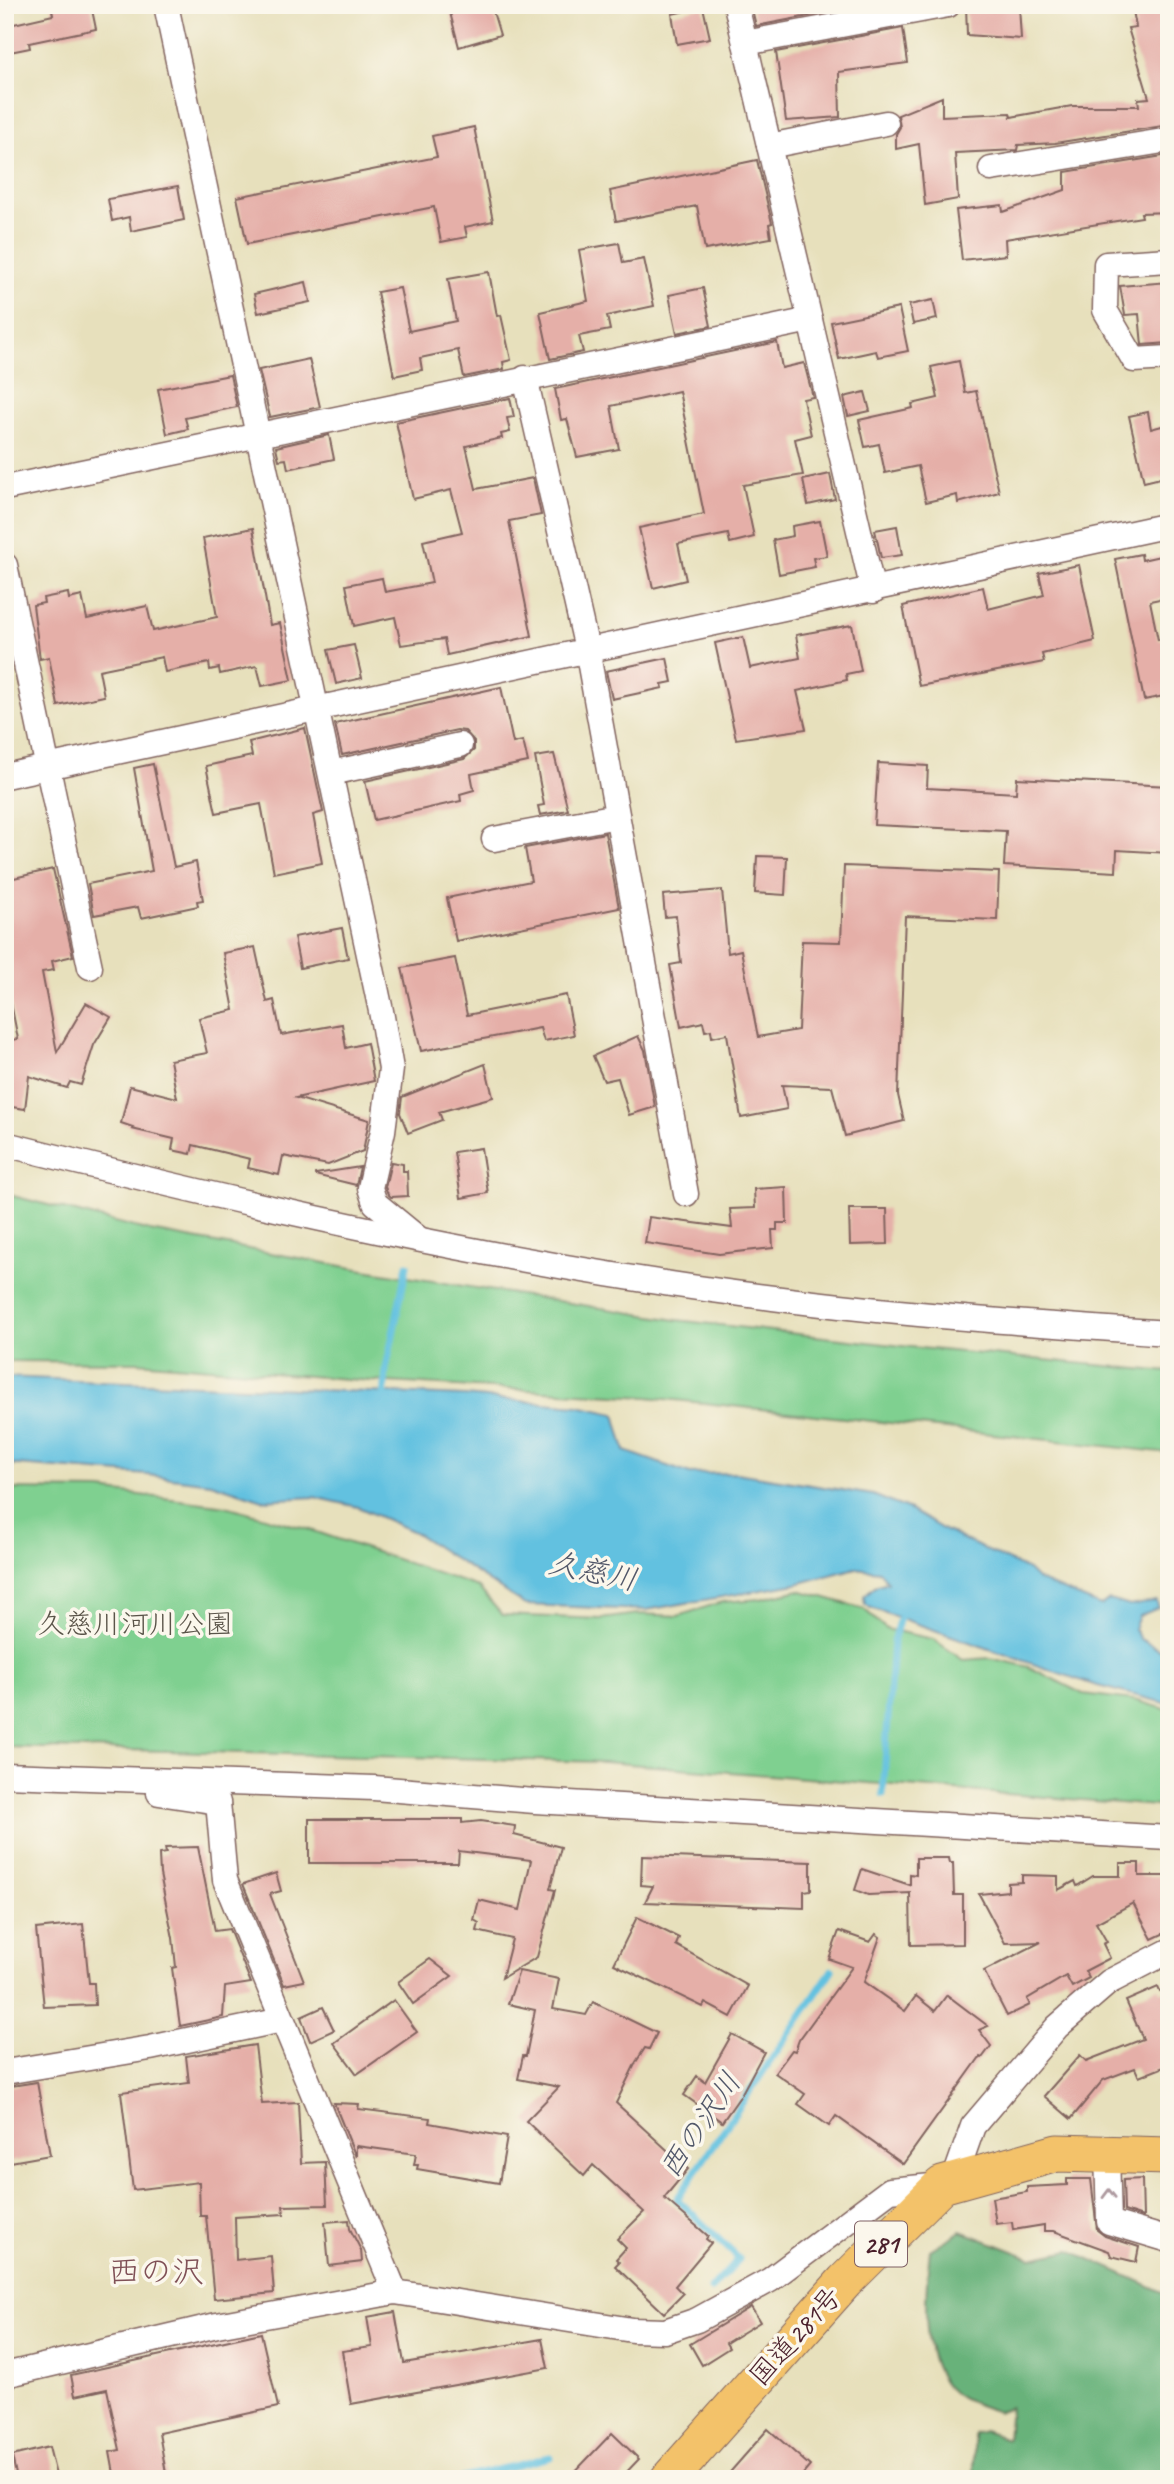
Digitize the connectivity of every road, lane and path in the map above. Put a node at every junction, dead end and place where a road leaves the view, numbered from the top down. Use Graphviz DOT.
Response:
graph roads {
  1 [pos="166,5"];
  2 [pos="736,5"];
  3 [pos="948,5"];
  4 [pos="745,43"];
  5 [pos="886,123"];
  6 [pos="1169,140"];
  7 [pos="769,146"];
  8 [pos="991,169"];
  9 [pos="1169,260"];
  10 [pos="810,320"];
  11 [pos="1169,358"];
  12 [pos="524,378"];
  13 [pos="256,433"];
  14 [pos="5,488"];
  15 [pos="1169,525"];
  16 [pos="5,565"];
  17 [pos="873,591"];
  18 [pos="587,649"];
  19 [pos="317,708"];
  20 [pos="460,745"];
  21 [pos="47,766"];
  22 [pos="331,773"];
  23 [pos="5,776"];
  24 [pos="617,816"];
  25 [pos="494,839"];
  26 [pos="90,967"];
  27 [pos="5,1144"];
  28 [pos="686,1194"];
  29 [pos="418,1239"];
  30 [pos="1169,1333"];
  31 [pos="5,1775"];
  32 [pos="74,1779"];
  33 [pos="1169,1838"];
  34 [pos="1169,1951"];
  35 [pos="282,2020"];
  36 [pos="5,2072"];
  37 [pos="1107,2153"];
  38 [pos="1169,2156"];
  39 [pos="948,2183"];
  40 [pos="1169,2239"];
  41 [pos="396,2292"];
  42 [pos="5,2375"];
  43 [pos="669,2479"];
  1 -- 13 [label="street"];
  2 -- 4 [label="street"];
  3 -- 4 [label="street"];
  4 -- 7 [label="street"];
  5 -- 7 [label="street"];
  6 -- 8 [label="street"];
  7 -- 10 [label="street"];
  9 -- 11 [label="street"];
  10 -- 12 [label="street"];
  10 -- 17 [label="street"];
  12 -- 13 [label="street"];
  12 -- 18 [label="street"];
  13 -- 14 [label="street"];
  13 -- 19 [label="street"];
  15 -- 17 [label="street"];
  16 -- 21 [label="street"];
  17 -- 18 [label="street"];
  18 -- 19 [label="street"];
  18 -- 24 [label="street"];
  19 -- 21 [label="street"];
  19 -- 22 [label="street"];
  20 -- 22 [label="street"];
  21 -- 23 [label="street"];
  21 -- 26 [label="street"];
  22 -- 29 [label="street"];
  24 -- 25 [label="street"];
  24 -- 28 [label="street"];
  27 -- 29 [label="street"];
  29 -- 30 [label="street"];
  31 -- 32 [label="street"];
  32 -- 33 [label="street"];
  32 -- 35 [label="street"];
  34 -- 39 [label="street"];
  35 -- 36 [label="street"];
  35 -- 41 [label="street"];
  37 -- 38 [label="highway"];
  37 -- 39 [label="highway"];
  40 -- 37 [label="street, one-way"];
  39 -- 41 [label="street"];
  39 -- 43 [label="highway, 国道281号 / 281"];
  41 -- 42 [label="street"];
}
